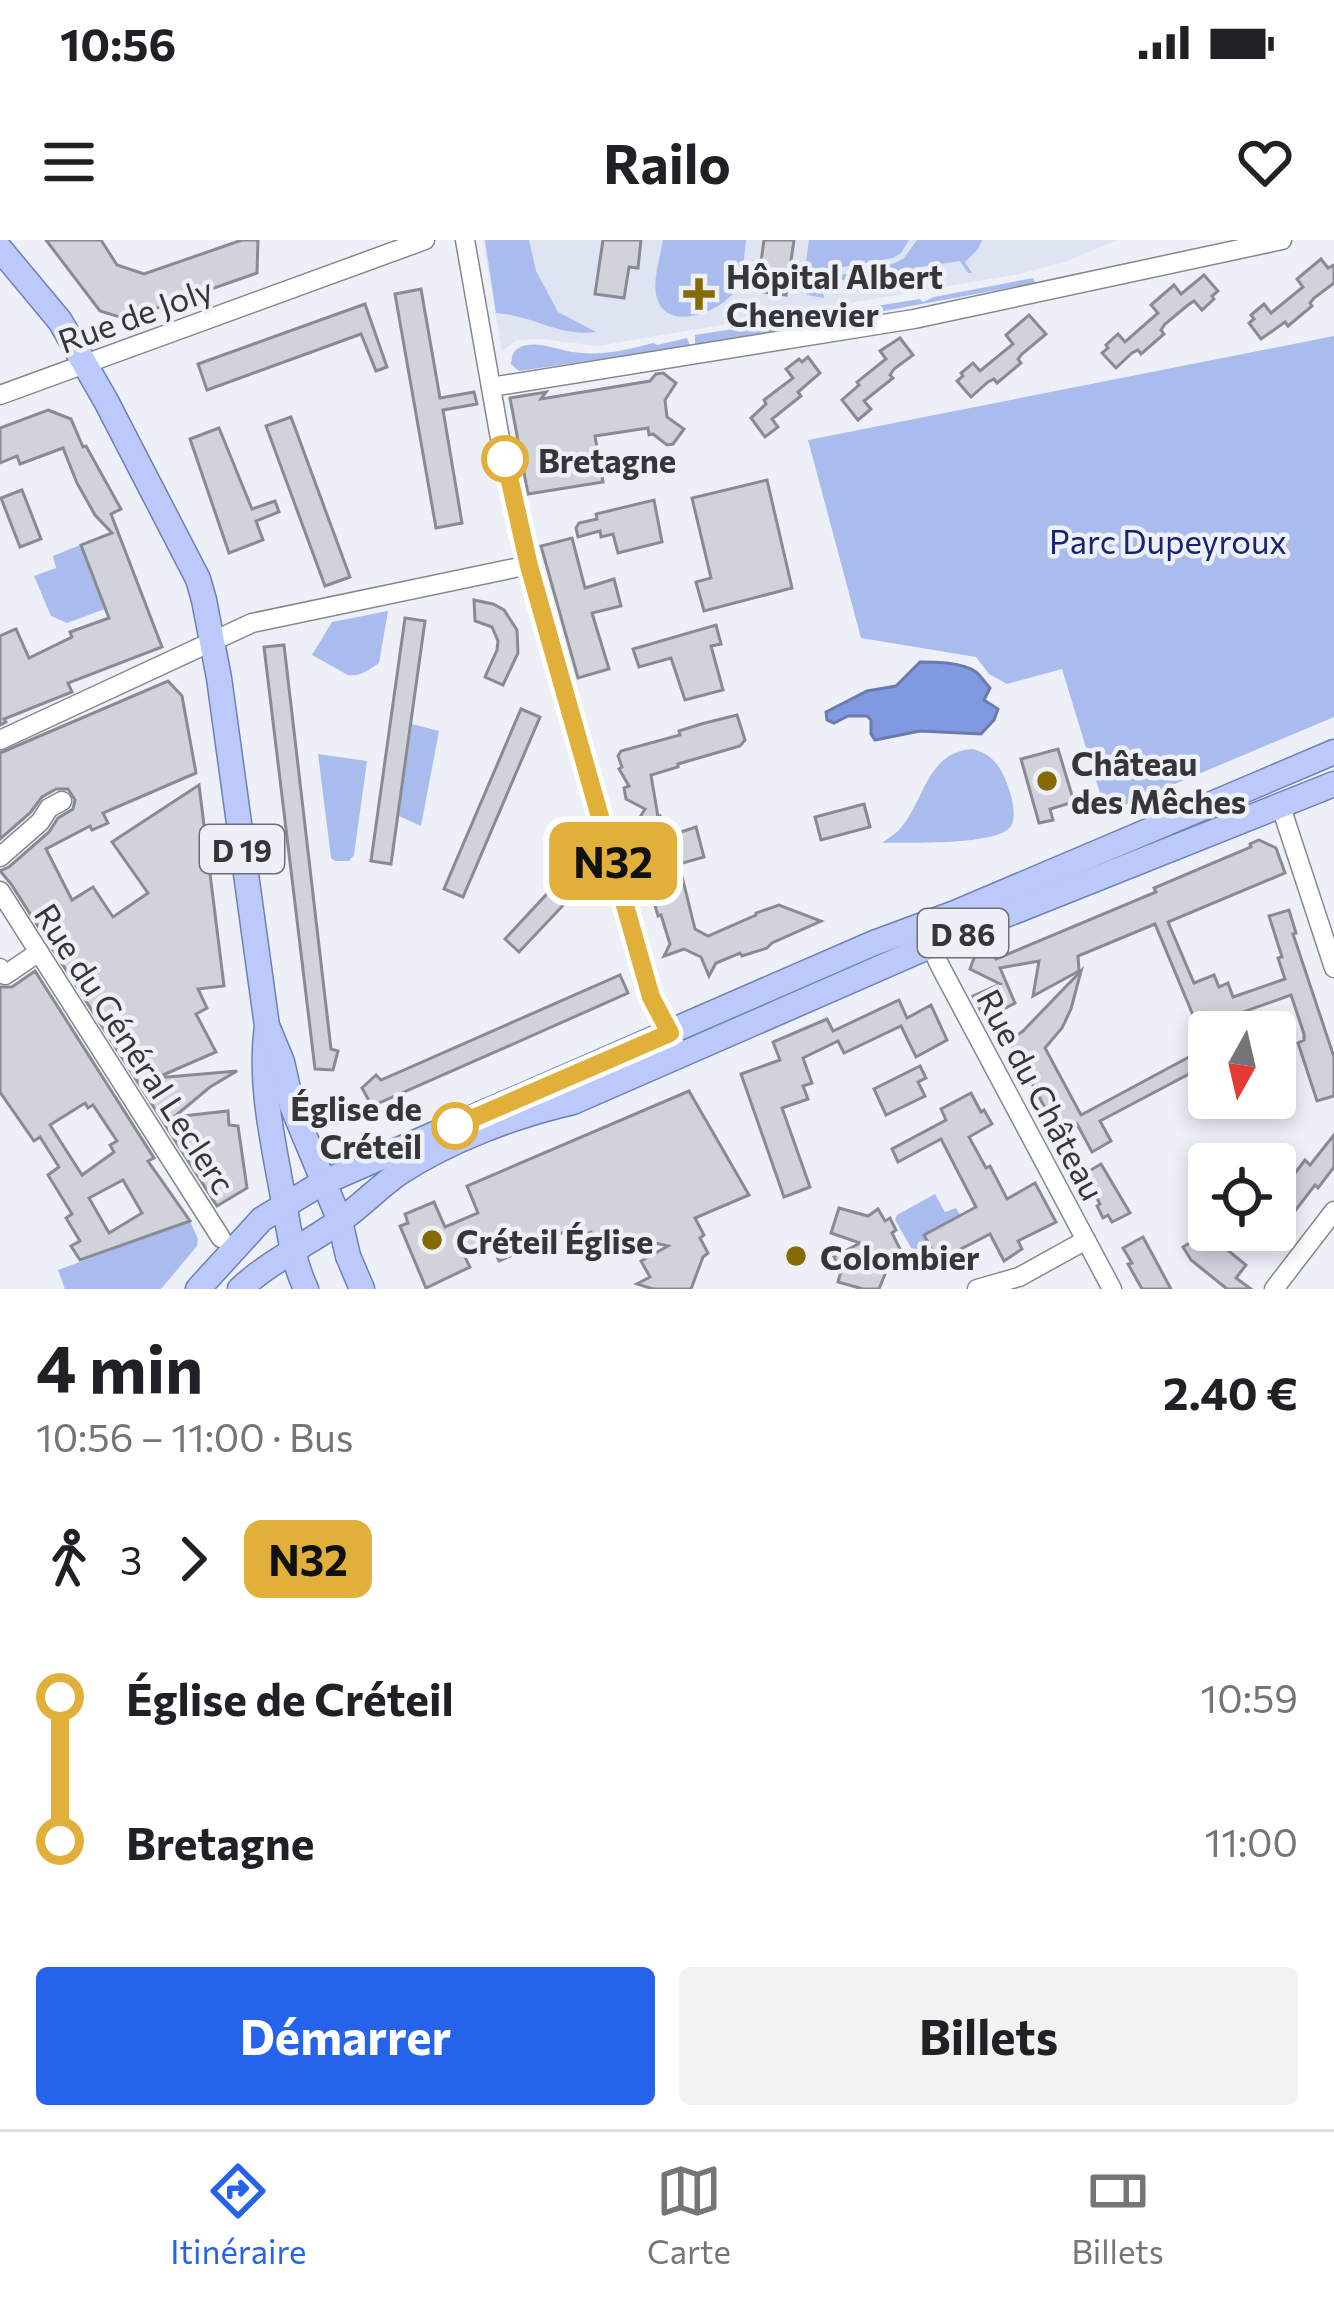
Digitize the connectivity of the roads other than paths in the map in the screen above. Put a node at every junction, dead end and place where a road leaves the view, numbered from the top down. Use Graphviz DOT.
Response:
graph roads {
  1 [pos="425,240"];
  2 [pos="464,240"];
  3 [pos="1282,240"];
  4 [pos="0,249"];
  5 [pos="86,364"];
  6 [pos="491,387"];
  7 [pos="0,395"];
  8 [pos="529,566"];
  9 [pos="212,641"];
  10 [pos="0,740"];
  11 [pos="1334,752"];
  12 [pos="1334,784"];
  13 [pos="62,801"];
  14 [pos="1280,804"];
  15 [pos="0,857"];
  16 [pos="0,890"];
  17 [pos="927,936"];
  18 [pos="39,952"];
  19 [pos="1334,968"];
  20 [pos="2,971"];
  21 [pos="8,998"];
  22 [pos="267,1026"];
  23 [pos="676,1044"];
  24 [pos="322,1183"];
  25 [pos="284,1203"];
  26 [pos="1334,1211"];
  27 [pos="340,1221"];
  28 [pos="221,1238"];
  29 [pos="1085,1240"];
  30 [pos="291,1250"];
  31 [pos="198,1289"];
  32 [pos="240,1289"];
  33 [pos="306,1289"];
  34 [pos="362,1289"];
  35 [pos="977,1289"];
  36 [pos="1112,1289"];
  37 [pos="1274,1289"];
  1 -- 5 [label="street, Rue de Joly"];
  2 -- 6 [label="street"];
  3 -- 6 [label="street"];
  4 -- 5 [label="main road, D 19"];
  5 -- 7 [label="street, Rue de Joly"];
  5 -- 9 [label="main road, D 19"];
  6 -- 8 [label="street"];
  8 -- 9 [label="street"];
  8 -- 23 [label="street"];
  9 -- 10 [label="street"];
  9 -- 22 [label="main road, D 19"];
  11 -- 17 [label="main road, D 86"];
  12 -- 14 [label="main road, D 86"];
  13 -- 15 [label="street"];
  14 -- 17 [label="main road, D 86"];
  14 -- 19 [label="street"];
  16 -- 18 [label="street, Rue du Général Leclerc"];
  17 -- 23 [label="main road, D 86"];
  17 -- 29 [label="street, Rue du Château"];
  18 -- 20 [label="street"];
  18 -- 28 [label="street, Rue du Général Leclerc"];
  20 -- 21 [label="street"];
  22 -- 24 [label="main road, D 19"];
  22 -- 25 [label="main road, D 19"];
  23 -- 24 [label="main road, D 86"];
  23 -- 27 [label="main road, D 86"];
  24 -- 25 [label="main road, D 86"];
  24 -- 27 [label="main road, D 19"];
  25 -- 30 [label="main road, D 19"];
  25 -- 31 [label="main road, D 86"];
  26 -- 37 [label="street"];
  27 -- 30 [label="main road, D 86"];
  27 -- 34 [label="main road, D 19"];
  29 -- 35 [label="street"];
  29 -- 36 [label="street, Rue du Château"];
  30 -- 32 [label="main road, D 86"];
  30 -- 33 [label="main road, D 19"];
}
